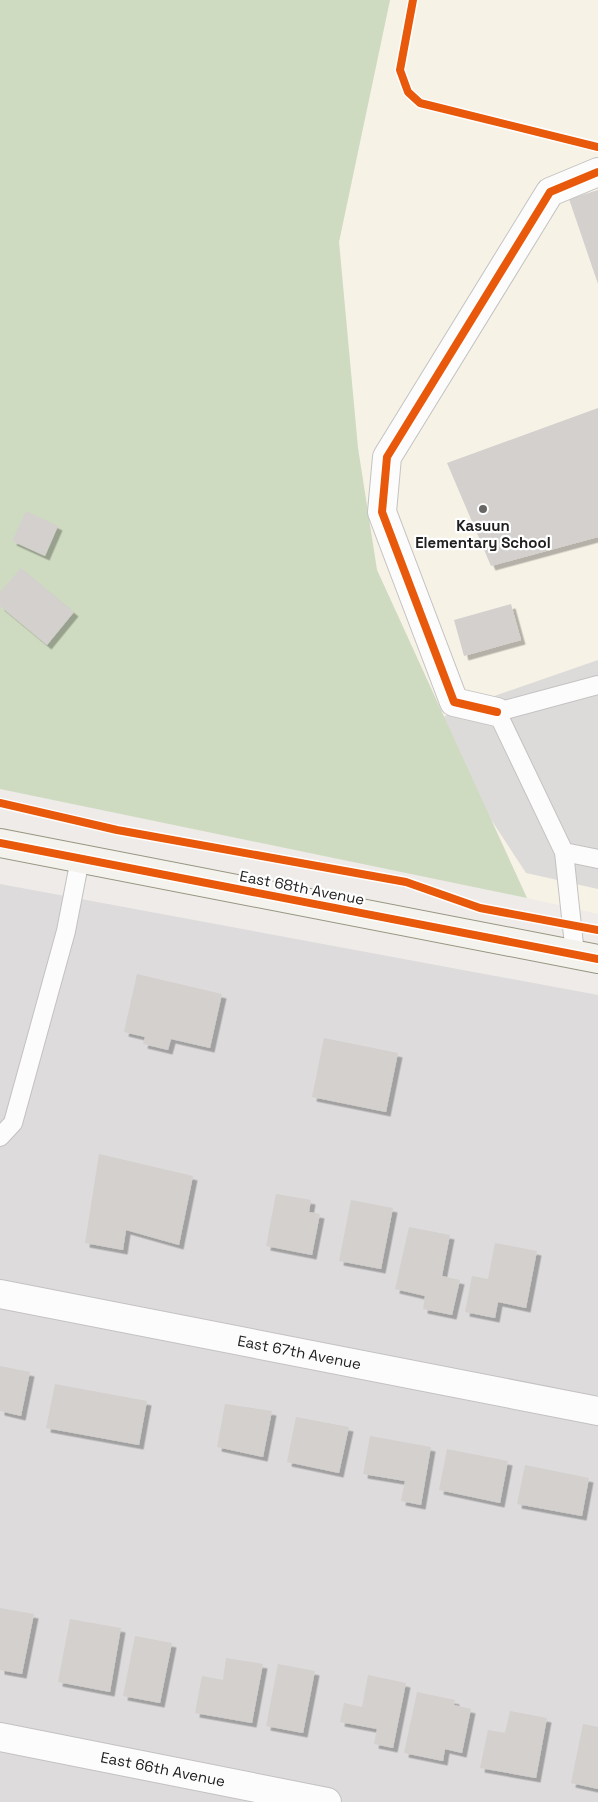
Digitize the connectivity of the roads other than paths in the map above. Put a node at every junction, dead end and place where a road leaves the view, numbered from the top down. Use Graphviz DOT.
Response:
graph roads {
  1 [pos="598,172"];
  2 [pos="598,684"];
  3 [pos="497,712"];
  4 [pos="0,843"];
  5 [pos="564,852"];
  6 [pos="80,859"];
  7 [pos="598,859"];
  8 [pos="587,957"];
  9 [pos="0,1138"];
  10 [pos="0,1294"];
  11 [pos="598,1411"];
  12 [pos="0,1737"];
  13 [pos="327,1802"];
  1 -- 3 [label="street"];
  2 -- 3 [label="lane"];
  3 -- 5 [label="lane"];
  4 -- 6 [label="street, East 68th Avenue"];
  5 -- 7 [label="lane"];
  5 -- 8 [label="lane"];
  6 -- 8 [label="street, East 68th Avenue"];
  6 -- 9 [label="lane"];
  10 -- 11 [label="street, East 67th Avenue"];
  12 -- 13 [label="street, East 66th Avenue"];
}
